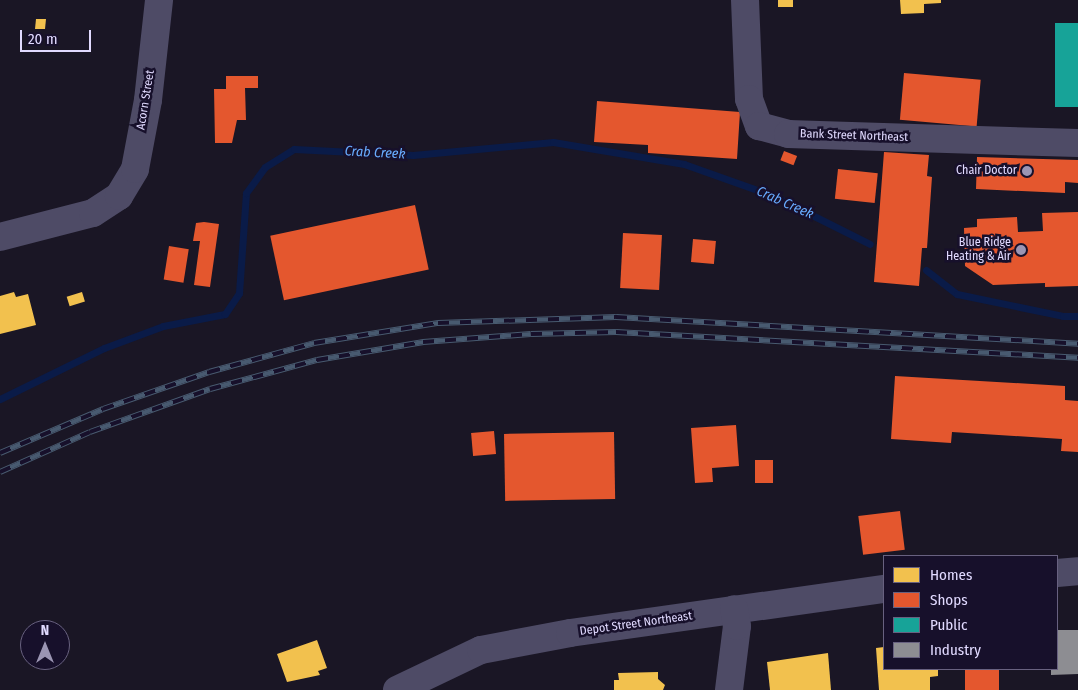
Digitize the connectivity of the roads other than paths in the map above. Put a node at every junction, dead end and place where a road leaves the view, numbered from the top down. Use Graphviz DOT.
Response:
graph roads {
  1 [pos="159,0"];
  2 [pos="745,0"];
  3 [pos="1078,143"];
  4 [pos="0,237"];
  5 [pos="1078,571"];
  6 [pos="1058,573"];
  7 [pos="883,589"];
  8 [pos="734,609"];
  9 [pos="397,690"];
  10 [pos="729,690"];
  1 -- 4 [label="street, Acorn Street"];
  2 -- 3 [label="street, Bank Street Northeast"];
  5 -- 6 [label="street"];
  7 -- 8 [label="street, Depot Street Northeast"];
  8 -- 9 [label="street, Depot Street Northeast"];
  8 -- 10 [label="street"];
}
